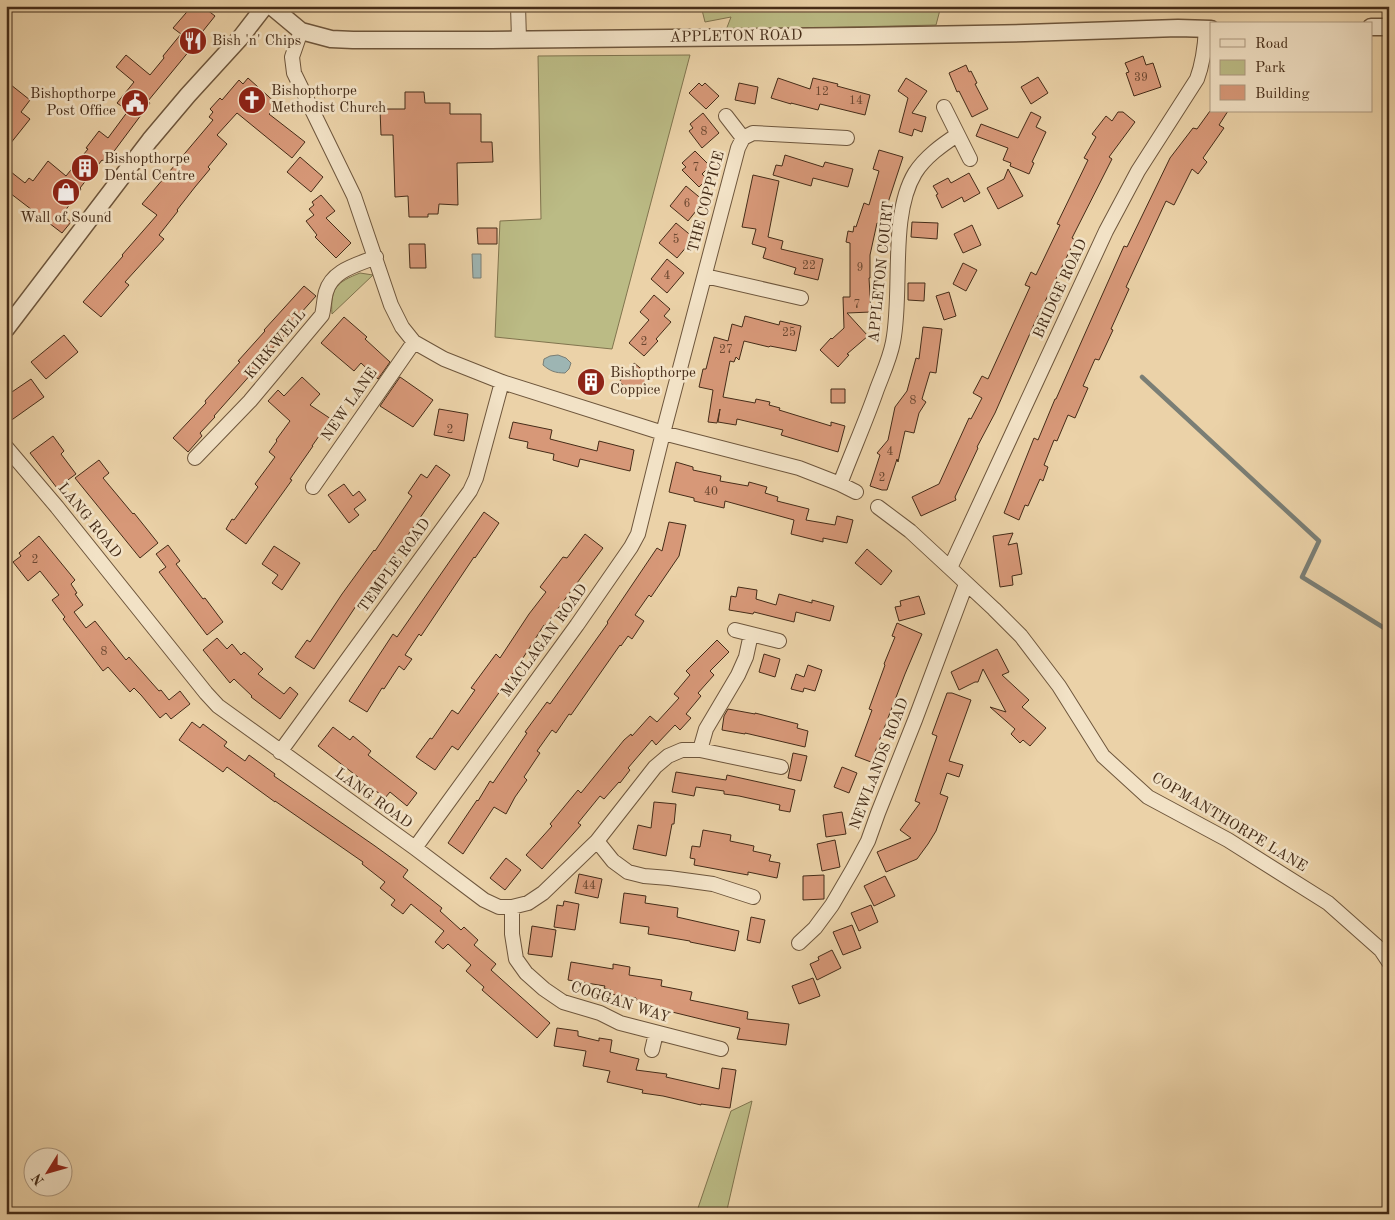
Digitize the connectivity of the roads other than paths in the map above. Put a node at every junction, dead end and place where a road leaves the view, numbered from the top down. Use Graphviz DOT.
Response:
graph roads {
  1 [pos="265,6"];
  2 [pos="271,6"];
  3 [pos="518,6"];
  4 [pos="1372,27"];
  5 [pos="1389,27"];
  6 [pos="1208,29"];
  7 [pos="301,30"];
  8 [pos="519,39"];
  9 [pos="944,107"];
  10 [pos="726,116"];
  11 [pos="957,135"];
  12 [pos="743,138"];
  13 [pos="847,138"];
  14 [pos="970,158"];
  15 [pos="376,257"];
  16 [pos="705,276"];
  17 [pos="801,298"];
  18 [pos="6,329"];
  19 [pos="414,342"];
  20 [pos="502,382"];
  21 [pos="663,433"];
  22 [pos="6,447"];
  23 [pos="195,458"];
  24 [pos="840,484"];
  25 [pos="313,488"];
  26 [pos="856,492"];
  27 [pos="878,507"];
  28 [pos="950,568"];
  29 [pos="966,584"];
  30 [pos="735,630"];
  31 [pos="751,634"];
  32 [pos="779,641"];
  33 [pos="700,750"];
  34 [pos="280,752"];
  35 [pos="781,767"];
  36 [pos="597,841"];
  37 [pos="415,848"];
  38 [pos="753,897"];
  39 [pos="512,907"];
  40 [pos="799,943"];
  41 [pos="1389,962"];
  42 [pos="656,1033"];
  43 [pos="721,1049"];
  44 [pos="652,1050"];
  1 -- 18 [label="street"];
  2 -- 7 [label="street, APPLETON ROAD"];
  3 -- 8 [label="street"];
  4 -- 5 [label="street"];
  6 -- 8 [label="street, APPLETON ROAD"];
  6 -- 28 [label="street, BRIDGE ROAD"];
  7 -- 8 [label="street, APPLETON ROAD"];
  7 -- 15 [label="street"];
  9 -- 11 [label="street"];
  10 -- 12 [label="street, THE COPPICE"];
  11 -- 14 [label="street"];
  11 -- 24 [label="street, APPLETON COURT"];
  12 -- 13 [label="street, THE COPPICE"];
  12 -- 16 [label="street, THE COPPICE"];
  15 -- 19 [label="street"];
  15 -- 23 [label="street, KIRKWELL"];
  16 -- 17 [label="street, THE COPPICE"];
  16 -- 21 [label="street, THE COPPICE"];
  19 -- 20 [label="street"];
  19 -- 25 [label="street, NEW LANE"];
  20 -- 21 [label="street"];
  20 -- 34 [label="street, TEMPLE ROAD"];
  21 -- 24 [label="street"];
  21 -- 37 [label="street, MACLAGAN ROAD"];
  22 -- 34 [label="street, LANG ROAD"];
  24 -- 26 [label="street"];
  27 -- 28 [label="street, COPMANTHORPE LANE"];
  28 -- 29 [label="street, COPMANTHORPE LANE"];
  29 -- 40 [label="street, NEWLANDS ROAD"];
  29 -- 41 [label="street, COPMANTHORPE LANE"];
  30 -- 31 [label="street"];
  31 -- 32 [label="street"];
  31 -- 33 [label="street"];
  33 -- 35 [label="street"];
  33 -- 36 [label="street"];
  34 -- 37 [label="street, LANG ROAD"];
  36 -- 38 [label="street"];
  36 -- 39 [label="street"];
  37 -- 39 [label="street, LANG ROAD"];
  39 -- 42 [label="street, COGGAN WAY"];
  42 -- 43 [label="street, COGGAN WAY"];
  42 -- 44 [label="street"];
}
